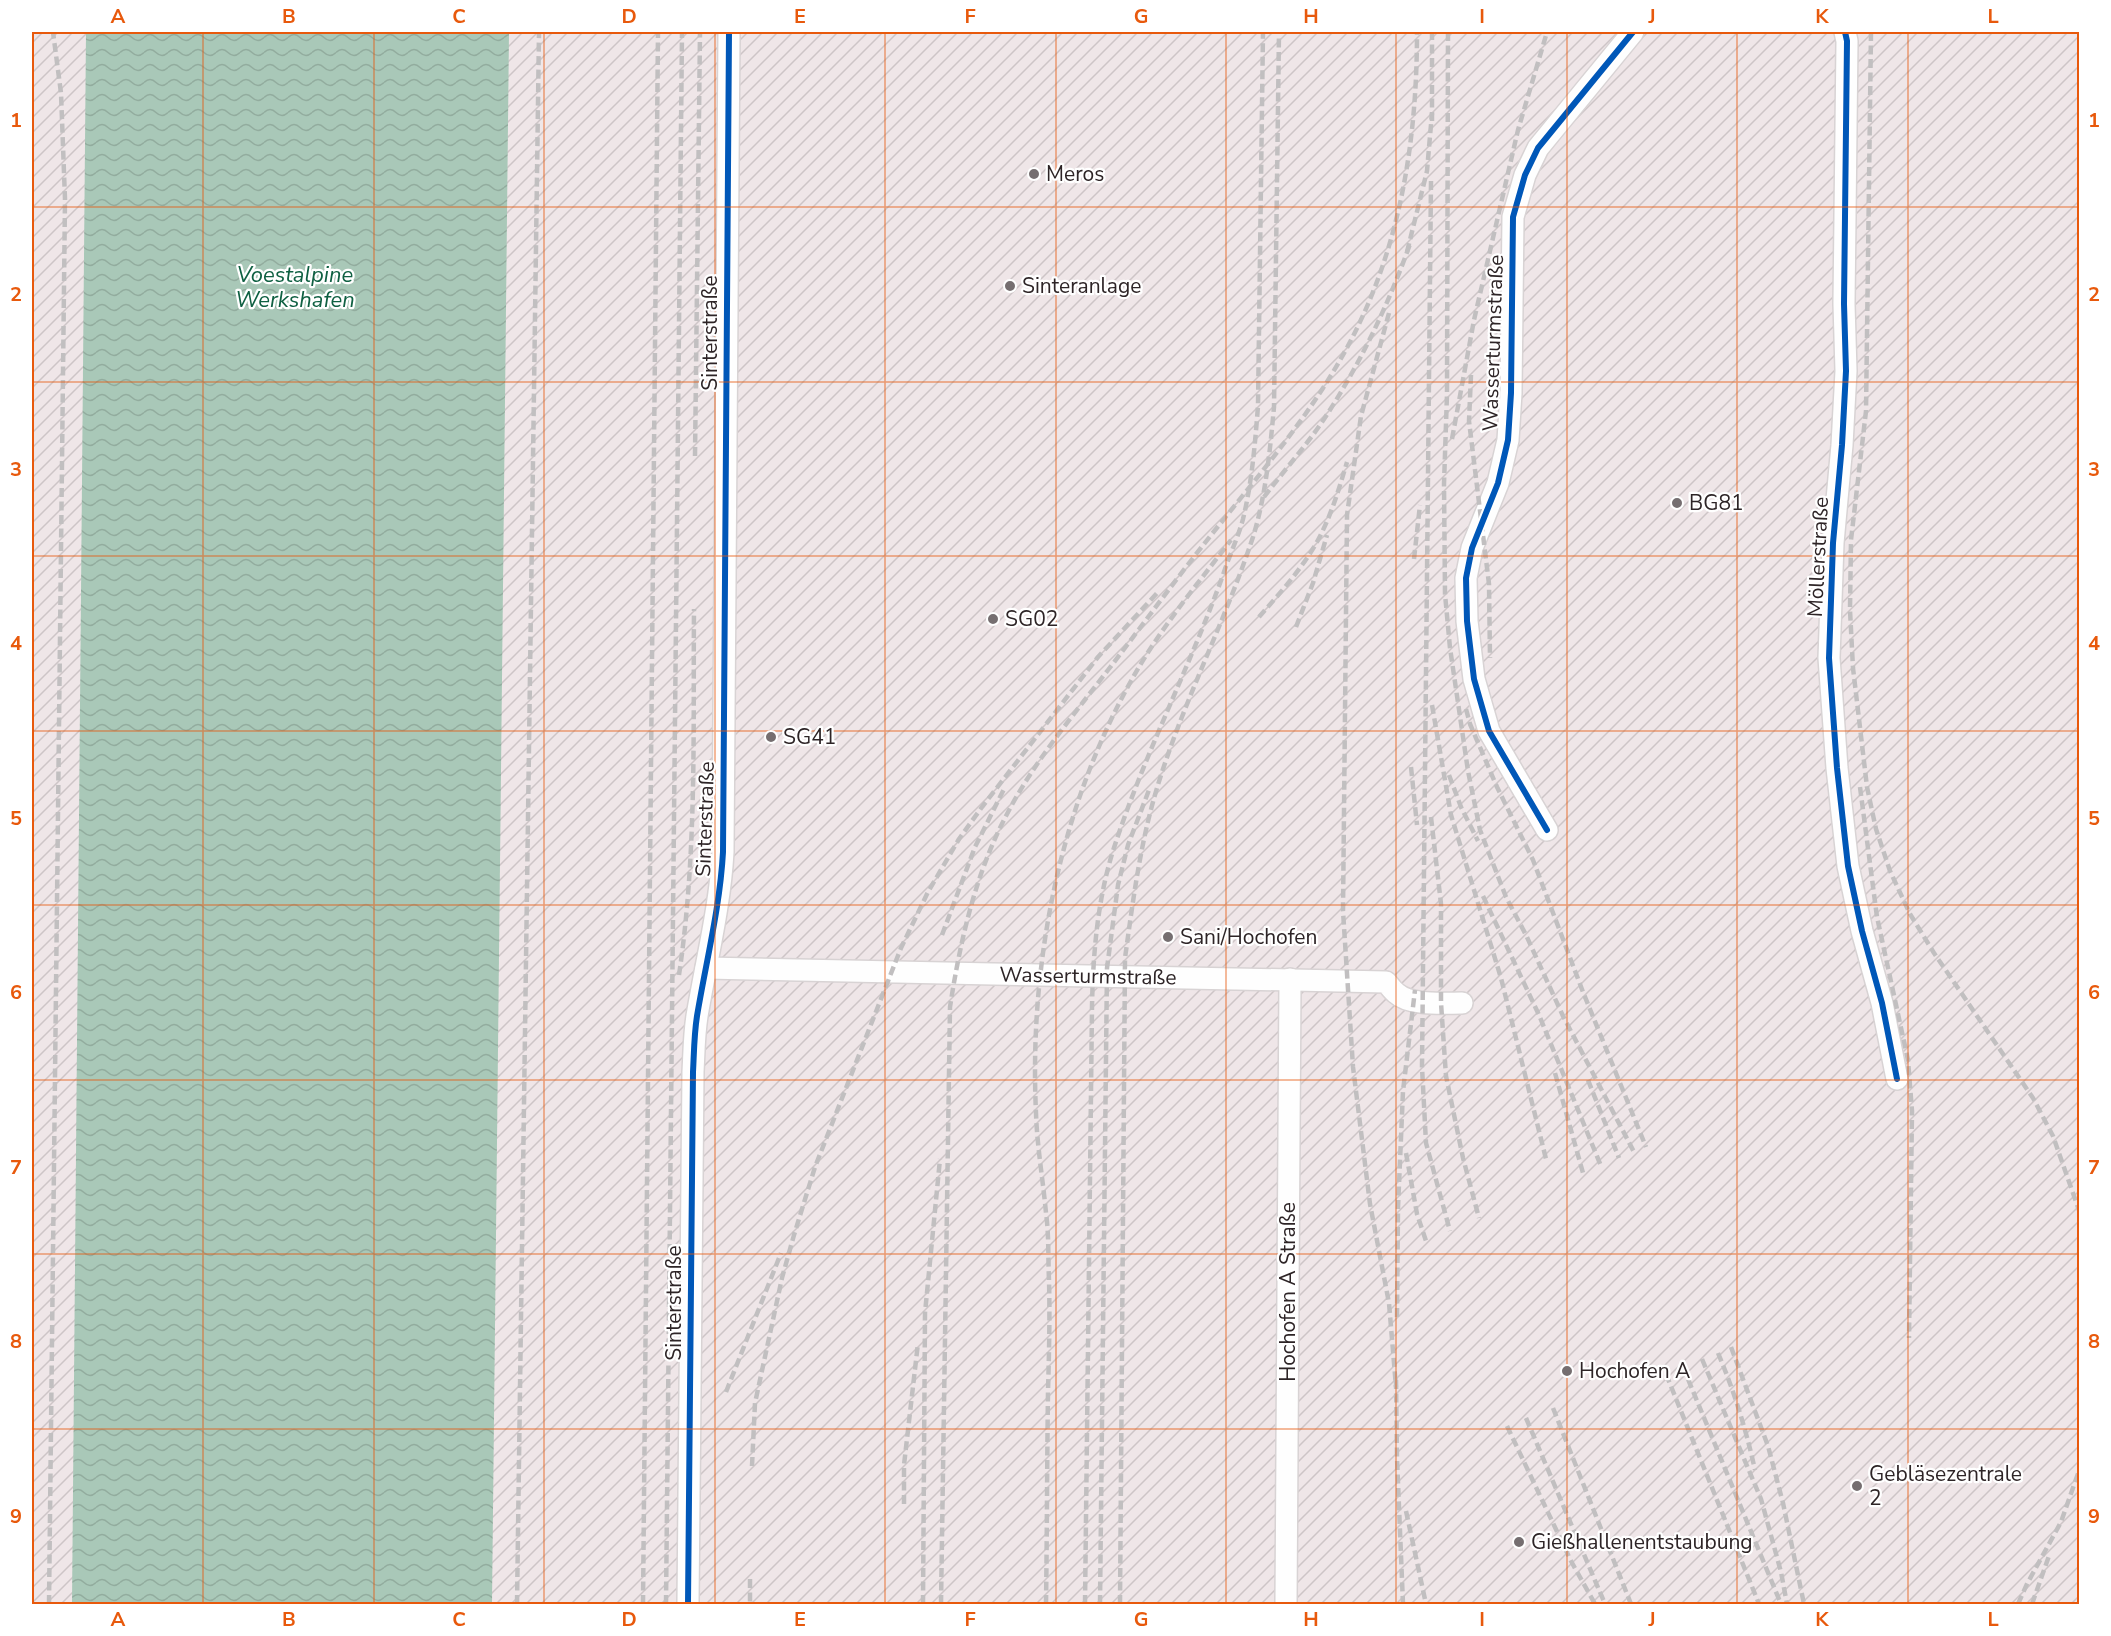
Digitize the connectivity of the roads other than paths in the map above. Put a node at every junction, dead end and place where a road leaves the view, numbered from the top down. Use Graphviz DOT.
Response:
graph roads {
  1 [pos="729,32"];
  2 [pos="1633,32"];
  3 [pos="1845,32"];
  4 [pos="1546,830"];
  5 [pos="706,968"];
  6 [pos="1290,980"];
  7 [pos="1462,1003"];
  8 [pos="1897,1079"];
  9 [pos="688,1605"];
  10 [pos="1286,1605"];
  1 -- 5 [label="street, Sinterstraße"];
  2 -- 4 [label="street, Wasserturmstraße"];
  3 -- 8 [label="street, Möllerstraße"];
  5 -- 6 [label="street, Wasserturmstraße"];
  5 -- 9 [label="street, Sinterstraße"];
  6 -- 7 [label="street, Wasserturmstraße"];
  6 -- 10 [label="street, Hochofen A Straße"];
}
